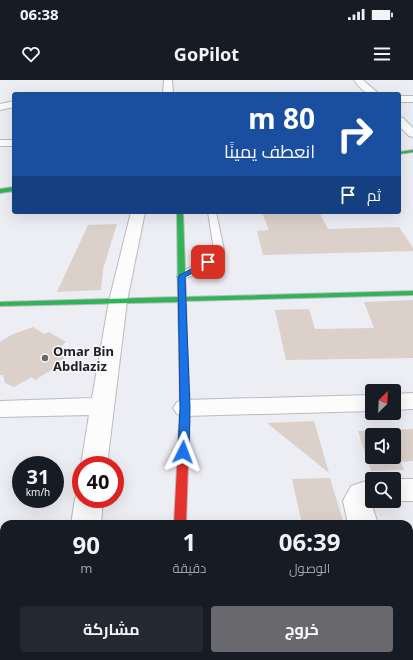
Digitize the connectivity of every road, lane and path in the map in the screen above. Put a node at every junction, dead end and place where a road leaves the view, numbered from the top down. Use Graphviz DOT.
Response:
graph roads {
  1 [pos="168,80"];
  2 [pos="358,80"];
  3 [pos="168,92"];
  4 [pos="371,92"];
  5 [pos="1,96"];
  6 [pos="12,98"];
  7 [pos="401,99"];
  8 [pos="413,99"];
  9 [pos="12,104"];
  10 [pos="0,107"];
  11 [pos="401,122"];
  12 [pos="413,134"];
  13 [pos="0,143"];
  14 [pos="12,143"];
  15 [pos="413,152"];
  16 [pos="401,153"];
  17 [pos="12,190"];
  18 [pos="0,191"];
  19 [pos="138,214"];
  20 [pos="180,214"];
  21 [pos="212,214"];
  22 [pos="182,276"];
  23 [pos="413,294"];
  24 [pos="182,299"];
  25 [pos="118,301"];
  26 [pos="0,304"];
  27 [pos="413,401"];
  28 [pos="401,402"];
  29 [pos="365,403"];
  30 [pos="103,406"];
  31 [pos="185,408"];
  32 [pos="0,409"];
  33 [pos="95,456"];
  34 [pos="401,490"];
  35 [pos="413,490"];
  36 [pos="365,493"];
  37 [pos="88,508"];
  38 [pos="86,520"];
  39 [pos="180,520"];
  40 [pos="362,520"];
  1 -- 3 [label="street"];
  2 -- 4 [label="street"];
  5 -- 6 [label="street"];
  7 -- 8 [label="street"];
  9 -- 10 [label="street"];
  11 -- 12 [label="street"];
  13 -- 14 [label="street"];
  15 -- 16 [label="street"];
  17 -- 18 [label="street"];
  19 -- 25 [label="street"];
  20 -- 22 [label="street"];
  21 -- 22 [label="lane"];
  22 -- 24 [label="street"];
  23 -- 24 [label="street"];
  24 -- 25 [label="street"];
  24 -- 31 [label="street"];
  25 -- 26 [label="street"];
  25 -- 30 [label="street"];
  27 -- 28 [label="street"];
  29 -- 31 [label="street"];
  30 -- 32 [label="street"];
  30 -- 33 [label="street"];
  31 -- 39 [label="street"];
  34 -- 35 [label="street"];
  36 -- 40 [label="street"];
  37 -- 38 [label="street"];
}
